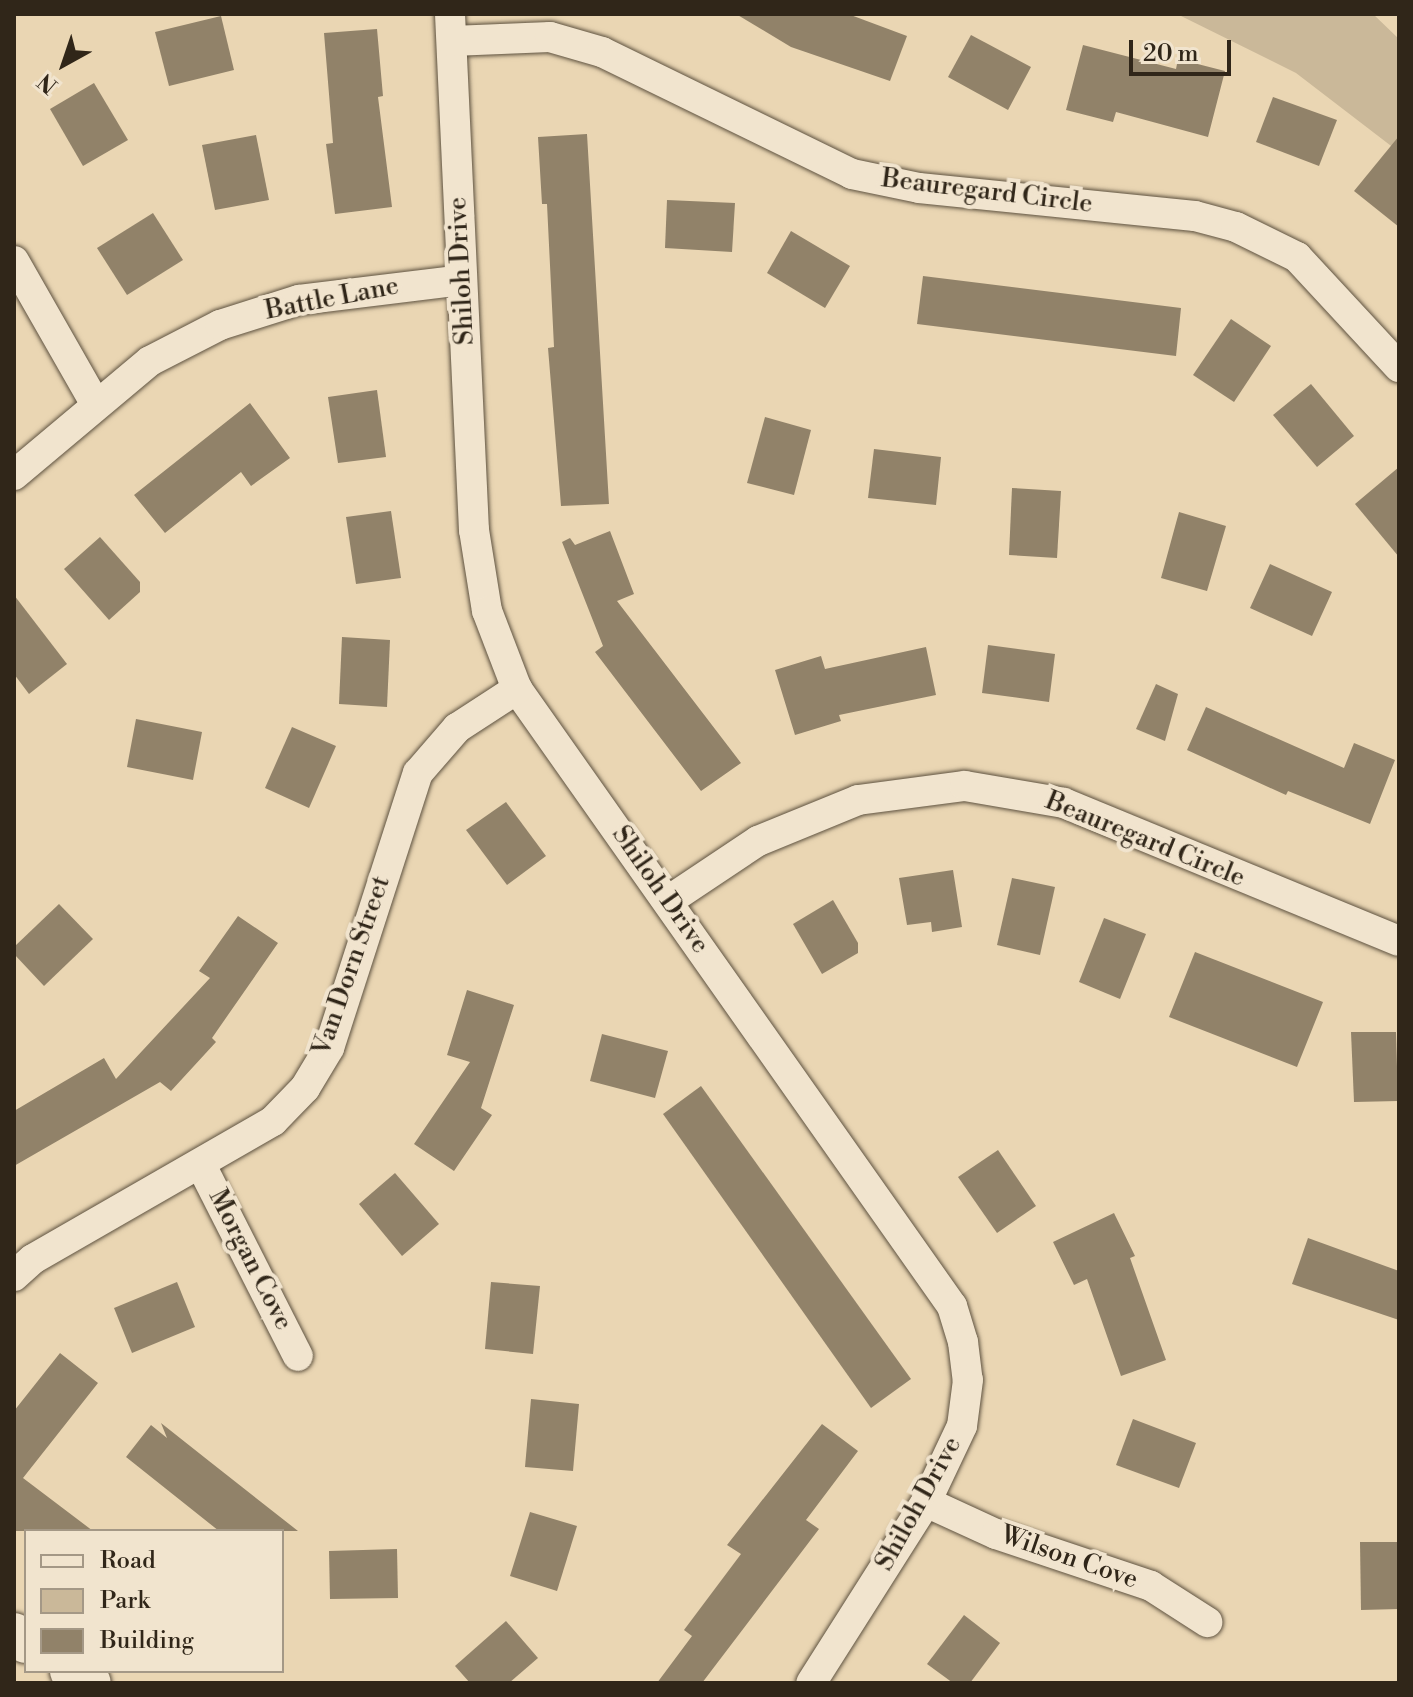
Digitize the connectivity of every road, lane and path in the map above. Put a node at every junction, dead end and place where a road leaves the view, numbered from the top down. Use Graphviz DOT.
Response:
graph roads {
  1 [pos="451,27"];
  2 [pos="14,261"];
  3 [pos="462,280"];
  4 [pos="1399,367"];
  5 [pos="95,403"];
  6 [pos="14,475"];
  7 [pos="517,689"];
  8 [pos="668,901"];
  9 [pos="1399,941"];
  10 [pos="201,1165"];
  11 [pos="14,1276"];
  12 [pos="298,1356"];
  13 [pos="926,1502"];
  14 [pos="1207,1622"];
  15 [pos="811,1683"];
  1 -- 3 [label="street, Shiloh Drive"];
  1 -- 4 [label="street, Beauregard Circle"];
  2 -- 5 [label="street"];
  3 -- 5 [label="street, Battle Lane"];
  3 -- 7 [label="street, Shiloh Drive"];
  5 -- 6 [label="street, Battle Lane"];
  7 -- 8 [label="street, Shiloh Drive"];
  7 -- 10 [label="street, Van Dorn Street"];
  8 -- 9 [label="street, Beauregard Circle"];
  8 -- 13 [label="street, Shiloh Drive"];
  10 -- 11 [label="street, Van Dorn Street"];
  10 -- 12 [label="street, Morgan Cove"];
  13 -- 14 [label="street, Wilson Cove"];
  13 -- 15 [label="street, Shiloh Drive"];
}
